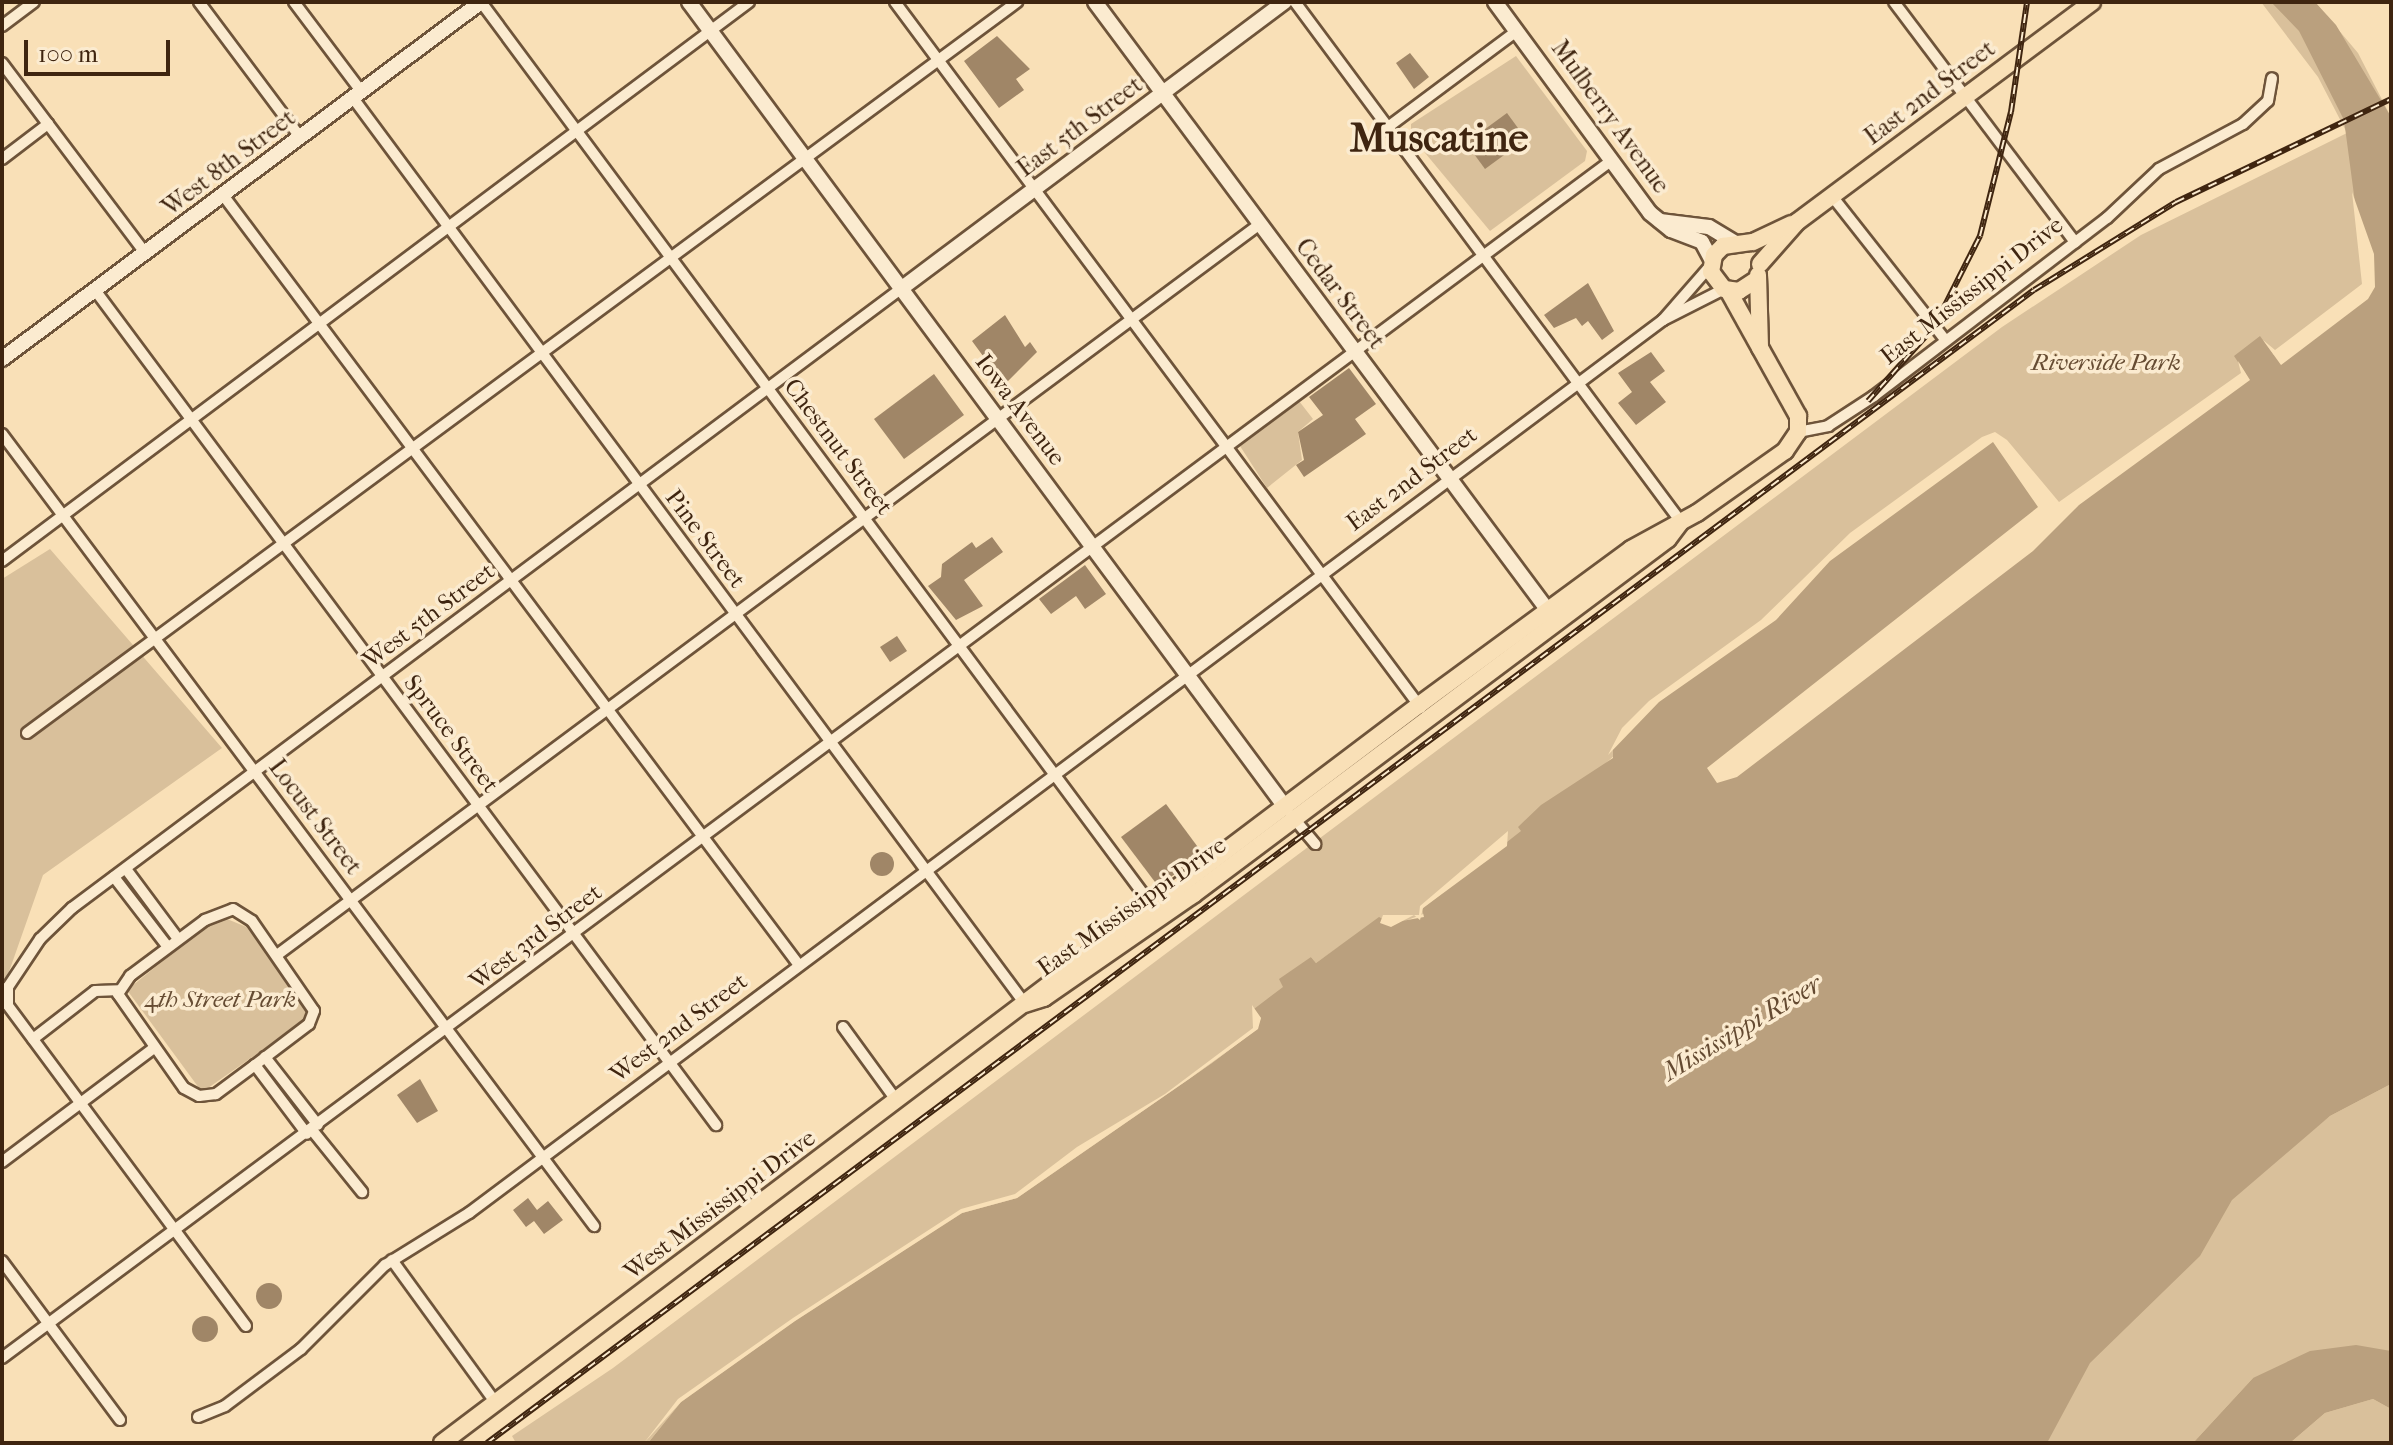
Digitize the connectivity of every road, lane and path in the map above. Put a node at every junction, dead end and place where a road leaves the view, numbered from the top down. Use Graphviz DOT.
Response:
graph roads {
  1 [pos="34,2"];
  2 [pos="199,2"];
  3 [pos="294,2"];
  4 [pos="689,2"];
  5 [pos="749,2"];
  6 [pos="895,2"];
  7 [pos="1017,2"];
  8 [pos="1095,2"];
  9 [pos="1285,2"];
  10 [pos="1295,2"];
  11 [pos="1495,2"];
  12 [pos="1894,2"];
  13 [pos="2092,2"];
  14 [pos="478,3"];
  15 [pos="2,26"];
  16 [pos="710,31"];
  17 [pos="1517,31"];
  18 [pos="938,61"];
  19 [pos="2,63"];
  20 [pos="2272,78"];
  21 [pos="1163,93"];
  22 [pos="357,95"];
  23 [pos="1965,96"];
  24 [pos="48,124"];
  25 [pos="1388,127"];
  26 [pos="578,131"];
  27 [pos="300,137"];
  28 [pos="2,159"];
  29 [pos="806,160"];
  30 [pos="1612,160"];
  31 [pos="1034,189"];
  32 [pos="223,195"];
  33 [pos="1832,196"];
  34 [pos="1660,221"];
  35 [pos="1797,222"];
  36 [pos="1260,224"];
  37 [pos="448,227"];
  38 [pos="2075,242"];
  39 [pos="1739,243"];
  40 [pos="145,253"];
  41 [pos="1483,255"];
  42 [pos="672,258"];
  43 [pos="1711,263"];
  44 [pos="1758,272"];
  45 [pos="902,288"];
  46 [pos="95,290"];
  47 [pos="1726,290"];
  48 [pos="1130,319"];
  49 [pos="1663,320"];
  50 [pos="320,322"];
  51 [pos="1946,341"];
  52 [pos="1760,348"];
  53 [pos="1355,351"];
  54 [pos="543,355"];
  55 [pos="2,359"];
  56 [pos="1579,385"];
  57 [pos="769,387"];
  58 [pos="999,417"];
  59 [pos="190,419"];
  60 [pos="1798,432"];
  61 [pos="2,434"];
  62 [pos="1226,446"];
  63 [pos="415,451"];
  64 [pos="1450,480"];
  65 [pos="639,483"];
  66 [pos="64,514"];
  67 [pos="864,515"];
  68 [pos="1681,522"];
  69 [pos="1092,546"];
  70 [pos="287,547"];
  71 [pos="2,561"];
  72 [pos="1322,575"];
  73 [pos="511,579"];
  74 [pos="735,611"];
  75 [pos="1549,612"];
  76 [pos="158,642"];
  77 [pos="960,644"];
  78 [pos="1189,674"];
  79 [pos="383,676"];
  80 [pos="1419,705"];
  81 [pos="606,708"];
  82 [pos="1429,719"];
  83 [pos="27,733"];
  84 [pos="831,740"];
  85 [pos="256,772"];
  86 [pos="1055,772"];
  87 [pos="478,804"];
  88 [pos="1290,813"];
  89 [pos="703,837"];
  90 [pos="1315,844"];
  91 [pos="126,869"];
  92 [pos="926,869"];
  93 [pos="114,877"];
  94 [pos="351,899"];
  95 [pos="1156,911"];
  96 [pos="575,933"];
  97 [pos="178,939"];
  98 [pos="168,947"];
  99 [pos="277,955"];
  100 [pos="798,964"];
  101 [pos="120,990"];
  102 [pos="1025,1004"];
  103 [pos="843,1027"];
  104 [pos="447,1028"];
  105 [pos="33,1039"];
  106 [pos="154,1048"];
  107 [pos="265,1057"];
  108 [pos="670,1061"];
  109 [pos="255,1065"];
  110 [pos="896,1100"];
  111 [pos="82,1104"];
  112 [pos="716,1125"];
  113 [pos="312,1130"];
  114 [pos="542,1156"];
  115 [pos="2,1162"];
  116 [pos="362,1192"];
  117 [pos="594,1226"];
  118 [pos="179,1230"];
  119 [pos="392,1260"];
  120 [pos="2,1261"];
  121 [pos="51,1325"];
  122 [pos="246,1326"];
  123 [pos="2,1358"];
  124 [pos="496,1403"];
  125 [pos="198,1417"];
  126 [pos="120,1420"];
  127 [pos="442,1443"];
  1 -- 15 [label="street"];
  2 -- 27 [label="street"];
  3 -- 22 [label="street, Pine Street"];
  4 -- 16 [label="main road, Iowa Avenue"];
  5 -- 16 [label="street"];
  6 -- 18 [label="street"];
  7 -- 18 [label="street"];
  8 -- 21 [label="main road, Cedar Street"];
  9 -- 21 [label="main road, East 5th Street"];
  10 -- 25 [label="street"];
  11 -- 17 [label="main road, Mulberry Avenue"];
  12 -- 23 [label="street"];
  13 -- 23 [label="main road, East 2nd Street"];
  14 -- 22 [label="main road, West 8th Street"];
  14 -- 26 [label="street, Chestnut Street"];
  16 -- 26 [label="street"];
  16 -- 29 [label="main road, Iowa Avenue"];
  17 -- 25 [label="street"];
  17 -- 30 [label="main road, Mulberry Avenue"];
  18 -- 29 [label="street"];
  18 -- 31 [label="street"];
  19 -- 24 [label="street"];
  20 -- 38 [label="street, East Mississippi Drive"];
  21 -- 31 [label="main road, East 5th Street"];
  21 -- 36 [label="main road, Cedar Street"];
  22 -- 27 [label="main road, West 8th Street"];
  22 -- 37 [label="street, Pine Street"];
  23 -- 33 [label="main road, East 2nd Street"];
  23 -- 38 [label="street"];
  24 -- 28 [label="street"];
  24 -- 40 [label="street"];
  25 -- 41 [label="street"];
  26 -- 37 [label="street"];
  26 -- 42 [label="street, Chestnut Street"];
  27 -- 32 [label="main road, West 8th Street"];
  29 -- 42 [label="street"];
  29 -- 45 [label="main road, Iowa Avenue"];
  30 -- 34 [label="main road, Mulberry Avenue"];
  30 -- 41 [label="street, West 3rd Street"];
  31 -- 45 [label="main road, East 5th Street"];
  31 -- 48 [label="street"];
  32 -- 40 [label="main road, West 8th Street"];
  32 -- 50 [label="street"];
  33 -- 35 [label="main road, East 2nd Street"];
  33 -- 51 [label="street"];
  34 -- 39 [label="main road, Mulberry Avenue"];
  34 -- 43 [label="main road, Mulberry Avenue"];
  35 -- 39 [label="main road, East 2nd Street"];
  35 -- 44 [label="main road, East 2nd Street"];
  36 -- 48 [label="street"];
  36 -- 53 [label="main road, Cedar Street"];
  37 -- 50 [label="street"];
  37 -- 54 [label="street, Pine Street"];
  38 -- 51 [label="street, East Mississippi Drive"];
  39 -- 43 [label="main road"];
  39 -- 44 [label="main road"];
  40 -- 46 [label="main road, West 8th Street"];
  41 -- 53 [label="street, West 3rd Street"];
  41 -- 56 [label="street"];
  42 -- 54 [label="street"];
  42 -- 57 [label="street, Chestnut Street"];
  43 -- 47 [label="main road"];
  43 -- 49 [label="street, East 2nd Street"];
  44 -- 47 [label="main road"];
  44 -- 52 [label="main road"];
  45 -- 57 [label="street, West 5th Street"];
  45 -- 58 [label="main road, Iowa Avenue"];
  46 -- 55 [label="main road, West 8th Street"];
  46 -- 59 [label="street, Spruce Street"];
  47 -- 49 [label="street, East 2nd Street"];
  47 -- 52 [label="main road"];
  48 -- 58 [label="street"];
  48 -- 62 [label="street"];
  49 -- 56 [label="street, East 2nd Street"];
  50 -- 59 [label="street"];
  50 -- 63 [label="street"];
  51 -- 60 [label="street, East Mississippi Drive"];
  52 -- 60 [label="main road"];
  53 -- 62 [label="street, West 3rd Street"];
  53 -- 64 [label="main road, Cedar Street"];
  54 -- 63 [label="street"];
  54 -- 65 [label="street, Pine Street"];
  56 -- 64 [label="street, East 2nd Street"];
  56 -- 68 [label="street"];
  57 -- 65 [label="street, West 5th Street"];
  57 -- 67 [label="street, Chestnut Street"];
  58 -- 67 [label="street"];
  58 -- 69 [label="main road, Iowa Avenue"];
  59 -- 66 [label="street"];
  59 -- 70 [label="street, Spruce Street"];
  60 -- 68 [label="main road, East Mississippi Drive"];
  61 -- 66 [label="street, Locust Street"];
  62 -- 69 [label="street, West 3rd Street"];
  62 -- 72 [label="street"];
  63 -- 70 [label="street"];
  63 -- 73 [label="street"];
  64 -- 72 [label="street, East 2nd Street"];
  64 -- 75 [label="main road, Cedar Street"];
  65 -- 73 [label="street, West 5th Street"];
  65 -- 74 [label="street, Pine Street"];
  66 -- 71 [label="street"];
  66 -- 76 [label="street, Locust Street"];
  67 -- 74 [label="street"];
  67 -- 77 [label="street, Chestnut Street"];
  68 -- 75 [label="main road, East Mississippi Drive"];
  68 -- 82 [label="main road, East Mississippi Drive"];
  69 -- 77 [label="street, West 3rd Street"];
  69 -- 78 [label="main road, Iowa Avenue"];
  70 -- 76 [label="street"];
  70 -- 79 [label="street, Spruce Street"];
  72 -- 78 [label="street, East 2nd Street"];
  72 -- 80 [label="street"];
  73 -- 79 [label="street, West 5th Street"];
  73 -- 81 [label="street"];
  74 -- 81 [label="street"];
  74 -- 84 [label="street, Pine Street"];
  75 -- 80 [label="main road, East Mississippi Drive"];
  76 -- 83 [label="street"];
  76 -- 85 [label="street, Locust Street"];
  77 -- 84 [label="street, West 3rd Street"];
  77 -- 86 [label="street, Chestnut Street"];
  78 -- 86 [label="street, West 2nd Street"];
  78 -- 88 [label="main road, Iowa Avenue"];
  79 -- 85 [label="street, West 5th Street"];
  79 -- 87 [label="street, Spruce Street"];
  80 -- 82 [label="street"];
  80 -- 88 [label="main road, East Mississippi Drive"];
  81 -- 87 [label="street"];
  81 -- 89 [label="street"];
  82 -- 88 [label="main road, East Mississippi Drive"];
  84 -- 89 [label="street, West 3rd Street"];
  84 -- 92 [label="street, Pine Street"];
  85 -- 91 [label="street, West 5th Street"];
  85 -- 94 [label="street, Locust Street"];
  86 -- 92 [label="street, West 2nd Street"];
  86 -- 95 [label="street, Chestnut Street"];
  87 -- 94 [label="street"];
  87 -- 96 [label="street, Spruce Street"];
  88 -- 90 [label="street, Iowa Avenue"];
  88 -- 95 [label="main road, East Mississippi Drive"];
  89 -- 96 [label="street, West 3rd Street"];
  89 -- 100 [label="street"];
  91 -- 93 [label="street, West 5th Street"];
  91 -- 97 [label="street"];
  92 -- 100 [label="street, West 2nd Street"];
  92 -- 102 [label="street, Pine Street"];
  93 -- 98 [label="street"];
  93 -- 105 [label="street, West 5th Street"];
  94 -- 99 [label="street"];
  94 -- 104 [label="street, Locust Street"];
  95 -- 102 [label="main road, East Mississippi Drive"];
  96 -- 104 [label="street, West 3rd Street"];
  96 -- 108 [label="street, Spruce Street"];
  97 -- 98 [label="street"];
  97 -- 99 [label="street"];
  98 -- 101 [label="street"];
  99 -- 107 [label="street"];
  100 -- 108 [label="street, West 2nd Street"];
  101 -- 105 [label="street"];
  101 -- 106 [label="street"];
  102 -- 110 [label="main road, West Mississippi Drive"];
  103 -- 110 [label="street"];
  104 -- 113 [label="street, West 3rd Street"];
  104 -- 114 [label="street, Locust Street"];
  105 -- 111 [label="street"];
  106 -- 109 [label="street"];
  106 -- 111 [label="street"];
  107 -- 109 [label="street"];
  107 -- 113 [label="street"];
  108 -- 112 [label="street, Spruce Street"];
  108 -- 114 [label="street, West 2nd Street"];
  109 -- 113 [label="street"];
  110 -- 124 [label="main road, West Mississippi Drive"];
  111 -- 115 [label="street"];
  111 -- 118 [label="street"];
  113 -- 116 [label="street"];
  113 -- 118 [label="street, West 3rd Street"];
  114 -- 117 [label="street, Locust Street"];
  114 -- 119 [label="street, West 2nd Street"];
  118 -- 121 [label="street, West 3rd Street"];
  118 -- 122 [label="street"];
  119 -- 124 [label="street"];
  119 -- 125 [label="street, West 2nd Street"];
  120 -- 121 [label="street"];
  121 -- 123 [label="street, West 3rd Street"];
  121 -- 126 [label="street"];
  124 -- 127 [label="main road, West Mississippi Drive"];
}
